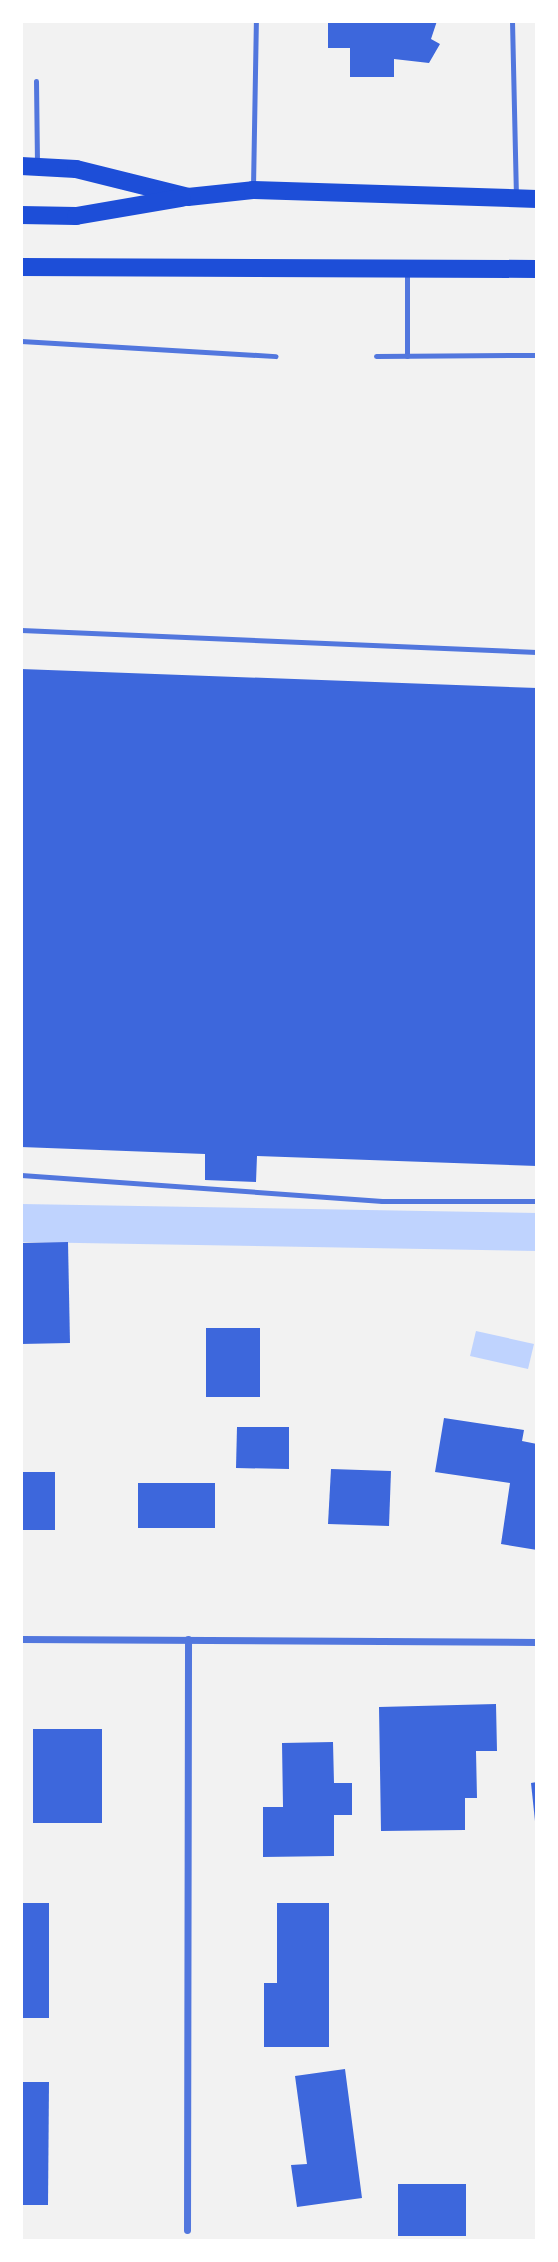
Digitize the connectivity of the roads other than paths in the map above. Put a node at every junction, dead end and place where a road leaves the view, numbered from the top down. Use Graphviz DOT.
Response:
graph roads {
  1 [pos="256,21"];
  2 [pos="512,21"];
  3 [pos="36,81"];
  4 [pos="29,167"];
  5 [pos="253,190"];
  6 [pos="188,197"];
  7 [pos="516,198"];
  8 [pos="537,199"];
  9 [pos="21,215"];
  10 [pos="21,267"];
  11 [pos="537,269"];
  12 [pos="407,271"];
  13 [pos="21,341"];
  14 [pos="537,355"];
  15 [pos="276,356"];
  16 [pos="376,356"];
  17 [pos="407,356"];
  18 [pos="21,630"];
  19 [pos="537,652"];
  20 [pos="21,1175"];
  21 [pos="537,1201"];
  22 [pos="21,1639"];
  23 [pos="188,1639"];
  24 [pos="537,1642"];
  25 [pos="187,2230"];
  1 -- 5 [label="lane"];
  2 -- 7 [label="lane"];
  3 -- 4 [label="lane"];
  4 -- 6 [label="main road"];
  5 -- 6 [label="main road"];
  5 -- 7 [label="main road"];
  6 -- 9 [label="main road"];
  7 -- 8 [label="main road"];
  10 -- 12 [label="main road"];
  11 -- 12 [label="main road"];
  12 -- 17 [label="lane"];
  13 -- 15 [label="lane"];
  14 -- 17 [label="lane"];
  16 -- 17 [label="lane"];
  18 -- 19 [label="lane"];
  20 -- 21 [label="lane"];
  22 -- 23 [label="street"];
  23 -- 24 [label="street"];
  23 -- 25 [label="street"];
}
